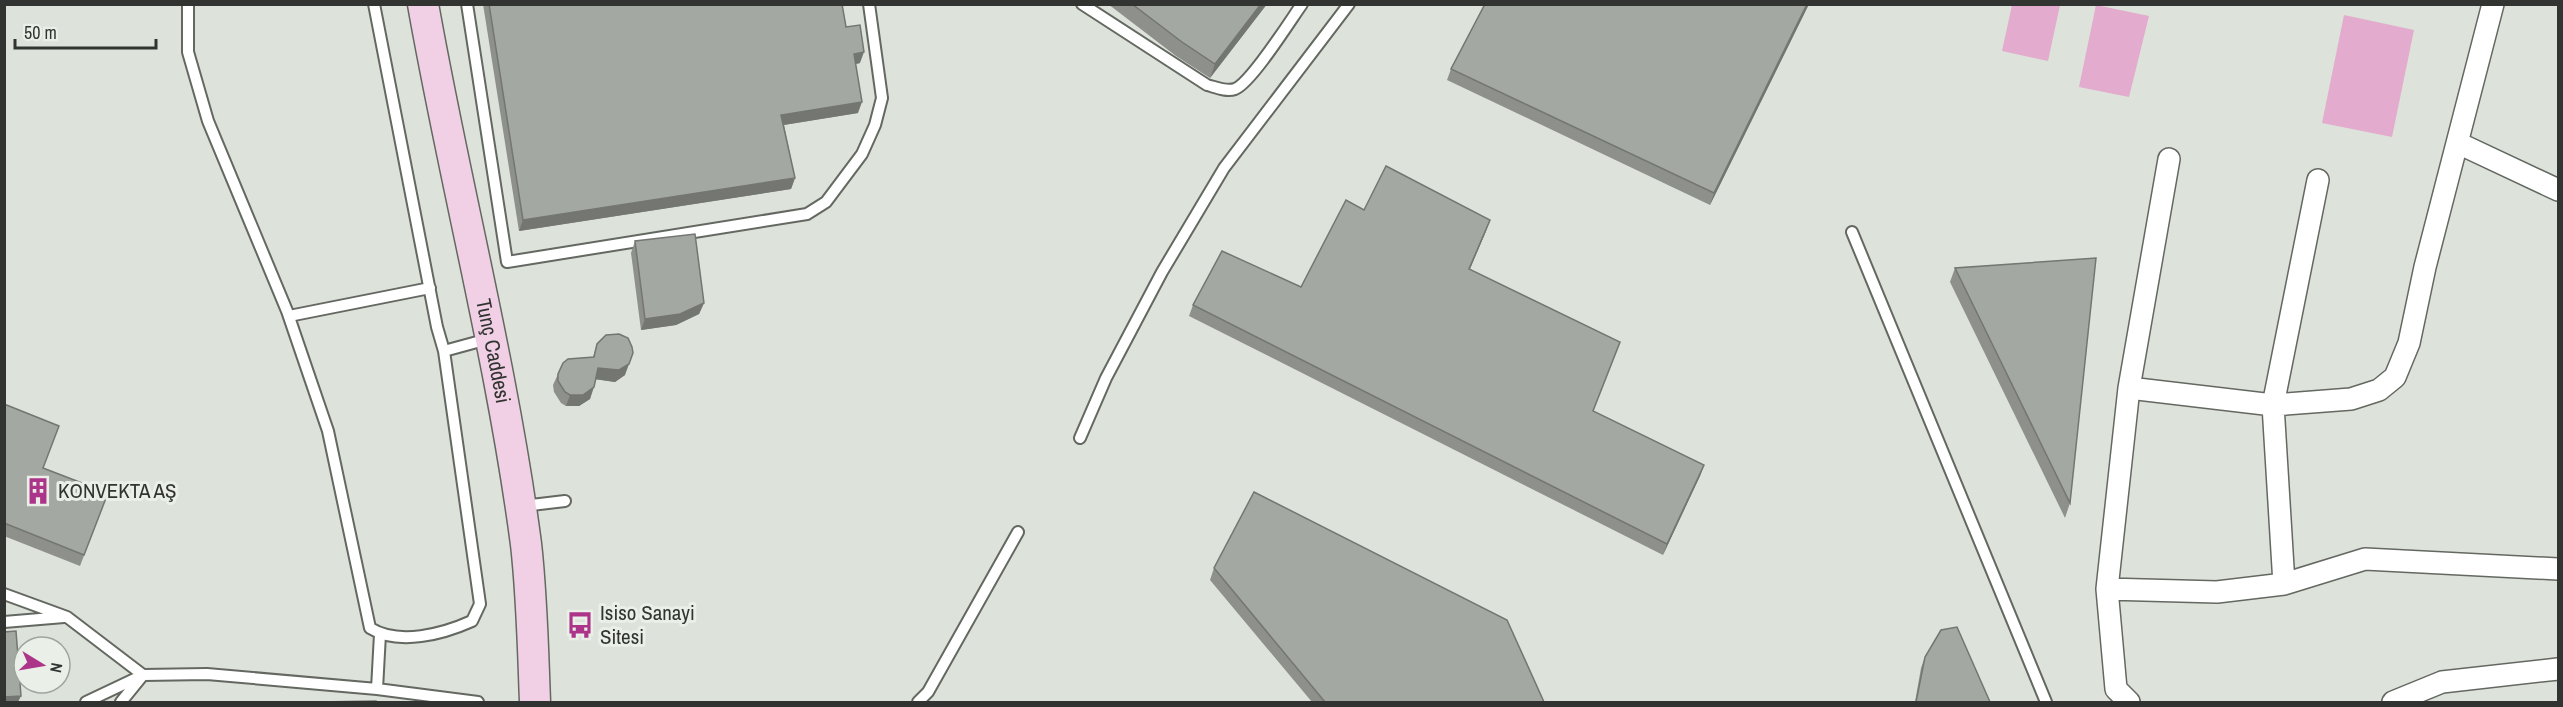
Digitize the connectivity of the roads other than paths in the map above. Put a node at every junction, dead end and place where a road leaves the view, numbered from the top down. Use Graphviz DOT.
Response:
graph roads {
  1 [pos="188,4"];
  2 [pos="374,4"];
  3 [pos="423,4"];
  4 [pos="467,4"];
  5 [pos="869,4"];
  6 [pos="1082,4"];
  7 [pos="1302,4"];
  8 [pos="1349,4"];
  9 [pos="2493,4"];
  10 [pos="2458,143"];
  11 [pos="2169,159"];
  12 [pos="2318,180"];
  13 [pos="2559,190"];
  14 [pos="1852,232"];
  15 [pos="430,288"];
  16 [pos="289,316"];
  17 [pos="491,338"];
  18 [pos="444,351"];
  19 [pos="2129,388"];
  20 [pos="2273,405"];
  21 [pos="1080,438"];
  22 [pos="565,501"];
  23 [pos="520,506"];
  24 [pos="1018,532"];
  25 [pos="2559,569"];
  26 [pos="2284,584"];
  27 [pos="2108,589"];
  28 [pos="4,594"];
  29 [pos="67,617"];
  30 [pos="4,622"];
  31 [pos="380,634"];
  32 [pos="2559,669"];
  33 [pos="143,675"];
  34 [pos="377,689"];
  35 [pos="86,702"];
  36 [pos="121,702"];
  37 [pos="478,702"];
  38 [pos="535,702"];
  39 [pos="918,702"];
  40 [pos="2046,702"];
  41 [pos="2129,702"];
  42 [pos="2392,702"];
  1 -- 16 [label="lane"];
  2 -- 15 [label="lane"];
  3 -- 17 [label="main road, Tunç Caddesi"];
  4 -- 5 [label="lane"];
  6 -- 7 [label="lane"];
  8 -- 21 [label="lane"];
  9 -- 10 [label="street"];
  10 -- 13 [label="street"];
  10 -- 20 [label="street"];
  11 -- 19 [label="street"];
  12 -- 20 [label="street"];
  14 -- 40 [label="lane"];
  15 -- 16 [label="lane"];
  15 -- 18 [label="lane"];
  16 -- 31 [label="lane"];
  17 -- 18 [label="lane"];
  17 -- 23 [label="main road, Tunç Caddesi"];
  18 -- 31 [label="lane"];
  19 -- 20 [label="street"];
  19 -- 27 [label="street"];
  20 -- 26 [label="street"];
  22 -- 23 [label="lane"];
  23 -- 38 [label="main road, Tunç Caddesi"];
  24 -- 39 [label="lane"];
  25 -- 26 [label="street"];
  26 -- 27 [label="street"];
  27 -- 41 [label="street"];
  28 -- 29 [label="lane"];
  29 -- 30 [label="lane"];
  29 -- 33 [label="lane"];
  31 -- 34 [label="lane"];
  32 -- 42 [label="street"];
  33 -- 34 [label="lane"];
  33 -- 35 [label="lane"];
  33 -- 36 [label="lane"];
  34 -- 37 [label="lane"];
}
